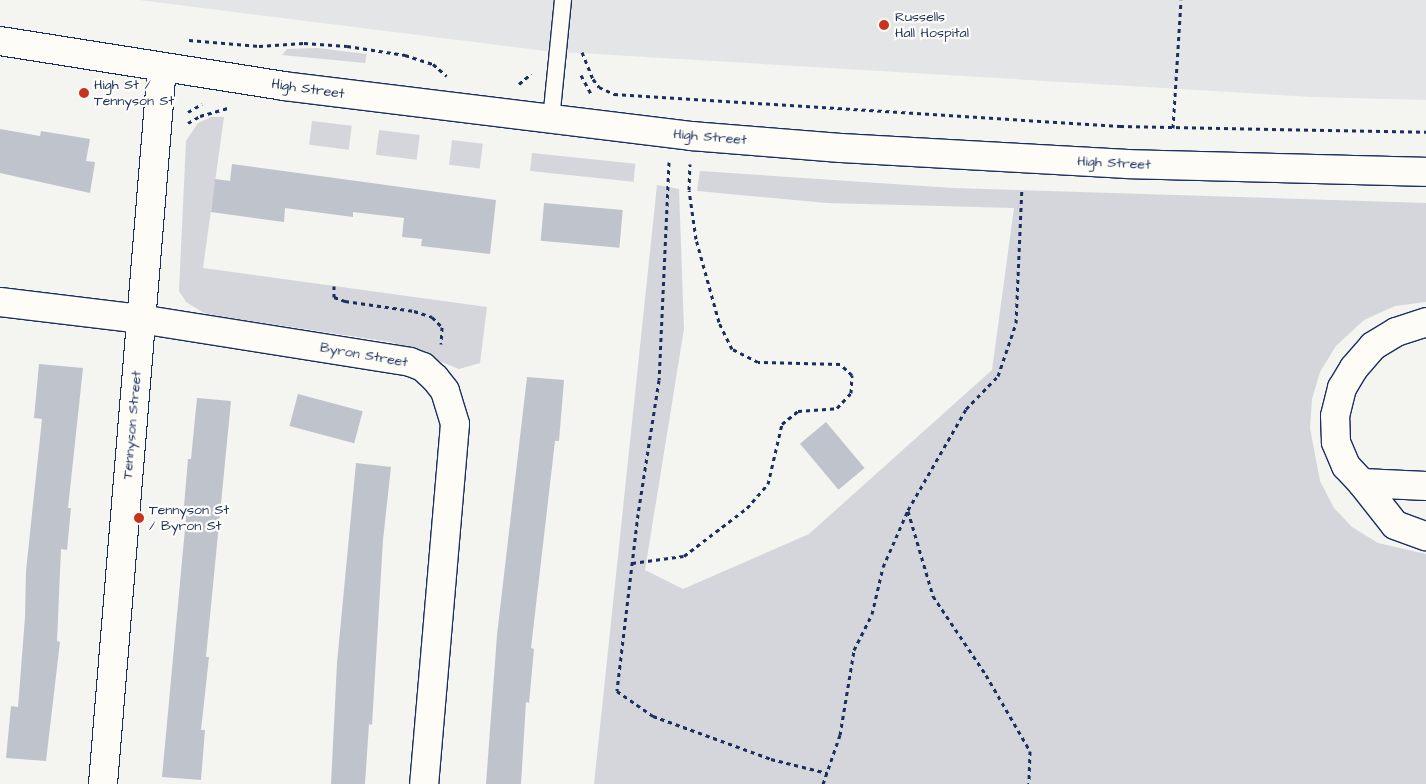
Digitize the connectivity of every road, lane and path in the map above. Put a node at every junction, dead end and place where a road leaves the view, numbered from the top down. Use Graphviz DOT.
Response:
graph roads {
  1 [pos="563,0"];
  2 [pos="1181,0"];
  3 [pos="185,40"];
  4 [pos="0,41"];
  5 [pos="580,62"];
  6 [pos="162,67"];
  7 [pos="580,70"];
  8 [pos="534,71"];
  9 [pos="452,81"];
  10 [pos="512,88"];
  11 [pos="596,98"];
  12 [pos="551,120"];
  13 [pos="1173,128"];
  14 [pos="1426,132"];
  15 [pos="691,136"];
  16 [pos="670,162"];
  17 [pos="1426,172"];
  18 [pos="1022,188"];
  19 [pos="334,286"];
  20 [pos="0,302"];
  21 [pos="140,319"];
  22 [pos="1426,322"];
  23 [pos="423,367"];
  24 [pos="1362,483"];
  25 [pos="1426,486"];
  26 [pos="908,510"];
  27 [pos="1426,536"];
  28 [pos="632,563"];
  29 [pos="827,773"];
  30 [pos="103,784"];
  31 [pos="424,784"];
  32 [pos="823,784"];
  33 [pos="1029,784"];
  1 -- 12 [label="lane"];
  2 -- 13 [label="path"];
  3 -- 9 [label="path"];
  4 -- 6 [label="street, High Street"];
  5 -- 13 [label="path"];
  6 -- 12 [label="street, High Street"];
  6 -- 21 [label="street, Tennyson Street"];
  7 -- 11 [label="path"];
  8 -- 10 [label="path"];
  12 -- 15 [label="street, High Street"];
  13 -- 14 [label="path"];
  15 -- 17 [label="street, High Street"];
  15 -- 28 [label="path"];
  16 -- 28 [label="path"];
  18 -- 26 [label="path"];
  19 -- 23 [label="path"];
  20 -- 21 [label="street, Byron Street"];
  21 -- 23 [label="street, Byron Street"];
  21 -- 30 [label="street, Tennyson Street"];
  22 -- 24 [label="street"];
  23 -- 31 [label="street, Byron Street"];
  24 -- 25 [label="street"];
  24 -- 27 [label="street"];
  26 -- 29 [label="path"];
  26 -- 33 [label="path"];
  28 -- 29 [label="path"];
  29 -- 32 [label="path"];
}
